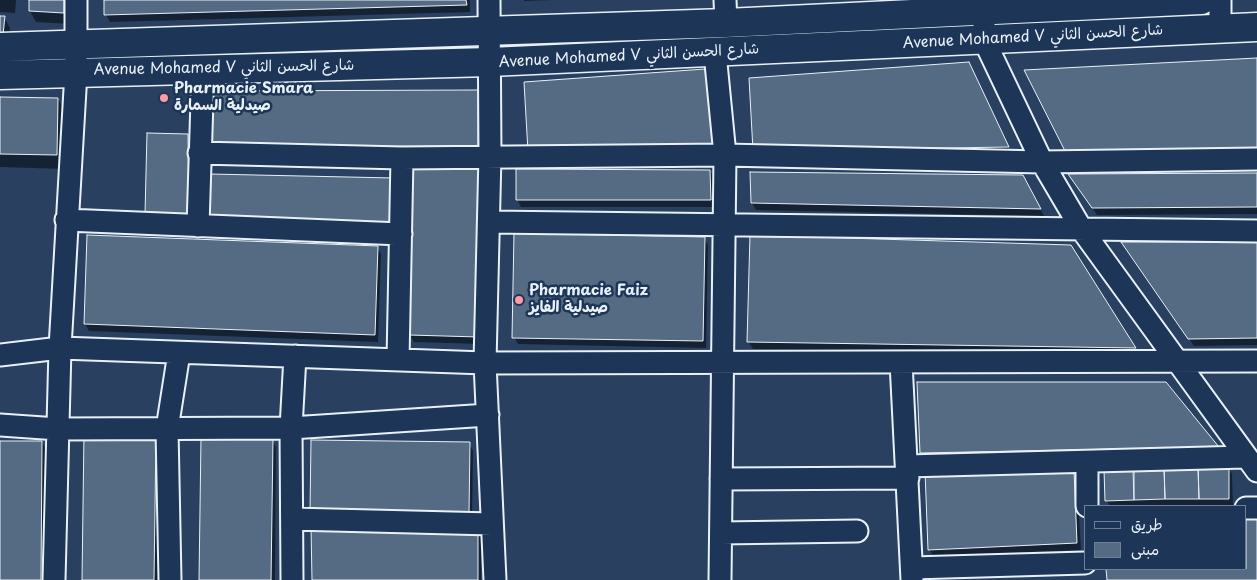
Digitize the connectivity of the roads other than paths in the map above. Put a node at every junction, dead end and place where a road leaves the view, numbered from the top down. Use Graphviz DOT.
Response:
graph roads {
  1 [pos="76,0"];
  2 [pos="489,0"];
  3 [pos="1201,0"];
  4 [pos="1220,0"];
  5 [pos="984,6"];
  6 [pos="725,12"];
  7 [pos="1257,27"];
  8 [pos="1220,28"];
  9 [pos="489,32"];
  10 [pos="984,40"];
  11 [pos="75,43"];
  12 [pos="0,47"];
  13 [pos="715,53"];
  14 [pos="490,62"];
  15 [pos="203,69"];
  16 [pos="76,72"];
  17 [pos="0,75"];
  18 [pos="199,153"];
  19 [pos="490,155"];
  20 [pos="725,155"];
  21 [pos="402,158"];
  22 [pos="1257,159"];
  23 [pos="1042,162"];
  24 [pos="66,220"];
  25 [pos="489,222"];
  26 [pos="198,226"];
  27 [pos="724,226"];
  28 [pos="1082,230"];
  29 [pos="1257,231"];
  30 [pos="401,234"];
  31 [pos="60,348"];
  32 [pos="179,353"];
  33 [pos="0,355"];
  34 [pos="295,356"];
  35 [pos="398,360"];
  36 [pos="1176,361"];
  37 [pos="1257,361"];
  38 [pos="723,362"];
  39 [pos="901,362"];
  40 [pos="485,363"];
  41 [pos="488,415"];
  42 [pos="0,425"];
  43 [pos="291,428"];
  44 [pos="58,429"];
  45 [pos="168,429"];
  46 [pos="1087,463"];
  47 [pos="1251,464"];
  48 [pos="908,472"];
  49 [pos="721,479"];
  50 [pos="1087,505"];
  51 [pos="292,520"];
  52 [pos="492,524"];
  53 [pos="857,531"];
  54 [pos="721,533"];
  55 [pos="1084,560"];
  56 [pos="1084,561"];
  57 [pos="912,574"];
  58 [pos="54,580"];
  59 [pos="170,580"];
  60 [pos="292,580"];
  61 [pos="494,580"];
  62 [pos="720,580"];
  63 [pos="1069,580"];
  1 -- 11 [label="street"];
  2 -- 9 [label="street"];
  3 -- 5 [label="main road, Avenue Mohamed V شارع الحسن الثاني"];
  4 -- 8 [label="street"];
  5 -- 6 [label="main road, Avenue Mohamed V شارع الحسن الثاني"];
  5 -- 10 [label="street"];
  6 -- 9 [label="main road, Avenue Mohamed V شارع الحسن الثاني"];
  7 -- 8 [label="main road, Avenue Mohamed V شارع الحسن الثاني"];
  8 -- 10 [label="main road, Avenue Mohamed V شارع الحسن الثاني"];
  9 -- 11 [label="main road, Avenue Mohamed V شارع الحسن الثاني"];
  9 -- 14 [label="street"];
  10 -- 13 [label="main road, Avenue Mohamed V شارع الحسن الثاني"];
  10 -- 23 [label="street"];
  11 -- 12 [label="main road, Avenue Mohamed V شارع الحسن الثاني"];
  11 -- 16 [label="street"];
  13 -- 14 [label="main road, Avenue Mohamed V شارع الحسن الثاني"];
  13 -- 20 [label="street"];
  14 -- 15 [label="main road, Avenue Mohamed V شارع الحسن الثاني"];
  14 -- 19 [label="street"];
  15 -- 16 [label="main road, Avenue Mohamed V شارع الحسن الثاني"];
  15 -- 18 [label="street"];
  16 -- 17 [label="main road, Avenue Mohamed V شارع الحسن الثاني"];
  16 -- 24 [label="street"];
  18 -- 21 [label="street"];
  18 -- 26 [label="street"];
  19 -- 20 [label="street"];
  19 -- 21 [label="street"];
  19 -- 25 [label="street"];
  20 -- 23 [label="street"];
  20 -- 27 [label="street"];
  21 -- 30 [label="street"];
  22 -- 23 [label="street"];
  23 -- 28 [label="street"];
  24 -- 26 [label="street"];
  24 -- 31 [label="street"];
  25 -- 27 [label="street"];
  25 -- 40 [label="street"];
  26 -- 30 [label="street"];
  27 -- 28 [label="street"];
  27 -- 38 [label="street"];
  28 -- 29 [label="street"];
  28 -- 36 [label="street"];
  30 -- 35 [label="street"];
  31 -- 32 [label="street"];
  31 -- 33 [label="street"];
  31 -- 44 [label="street"];
  32 -- 34 [label="street"];
  32 -- 45 [label="street"];
  34 -- 35 [label="street"];
  34 -- 43 [label="street"];
  35 -- 40 [label="street"];
  36 -- 37 [label="street"];
  36 -- 39 [label="street"];
  36 -- 47 [label="street"];
  38 -- 39 [label="street"];
  38 -- 40 [label="street"];
  38 -- 49 [label="street"];
  39 -- 48 [label="street"];
  40 -- 41 [label="street"];
  41 -- 43 [label="street"];
  41 -- 52 [label="street"];
  42 -- 44 [label="street"];
  43 -- 45 [label="street"];
  43 -- 51 [label="street"];
  44 -- 45 [label="street"];
  44 -- 58 [label="street"];
  45 -- 59 [label="street"];
  46 -- 47 [label="street"];
  46 -- 48 [label="street"];
  46 -- 50 [label="street"];
  48 -- 49 [label="street"];
  48 -- 57 [label="street"];
  49 -- 54 [label="street"];
  51 -- 52 [label="street"];
  51 -- 60 [label="street"];
  52 -- 61 [label="street"];
  53 -- 54 [label="street"];
  54 -- 62 [label="street"];
  55 -- 57 [label="street"];
  56 -- 63 [label="street"];
}
